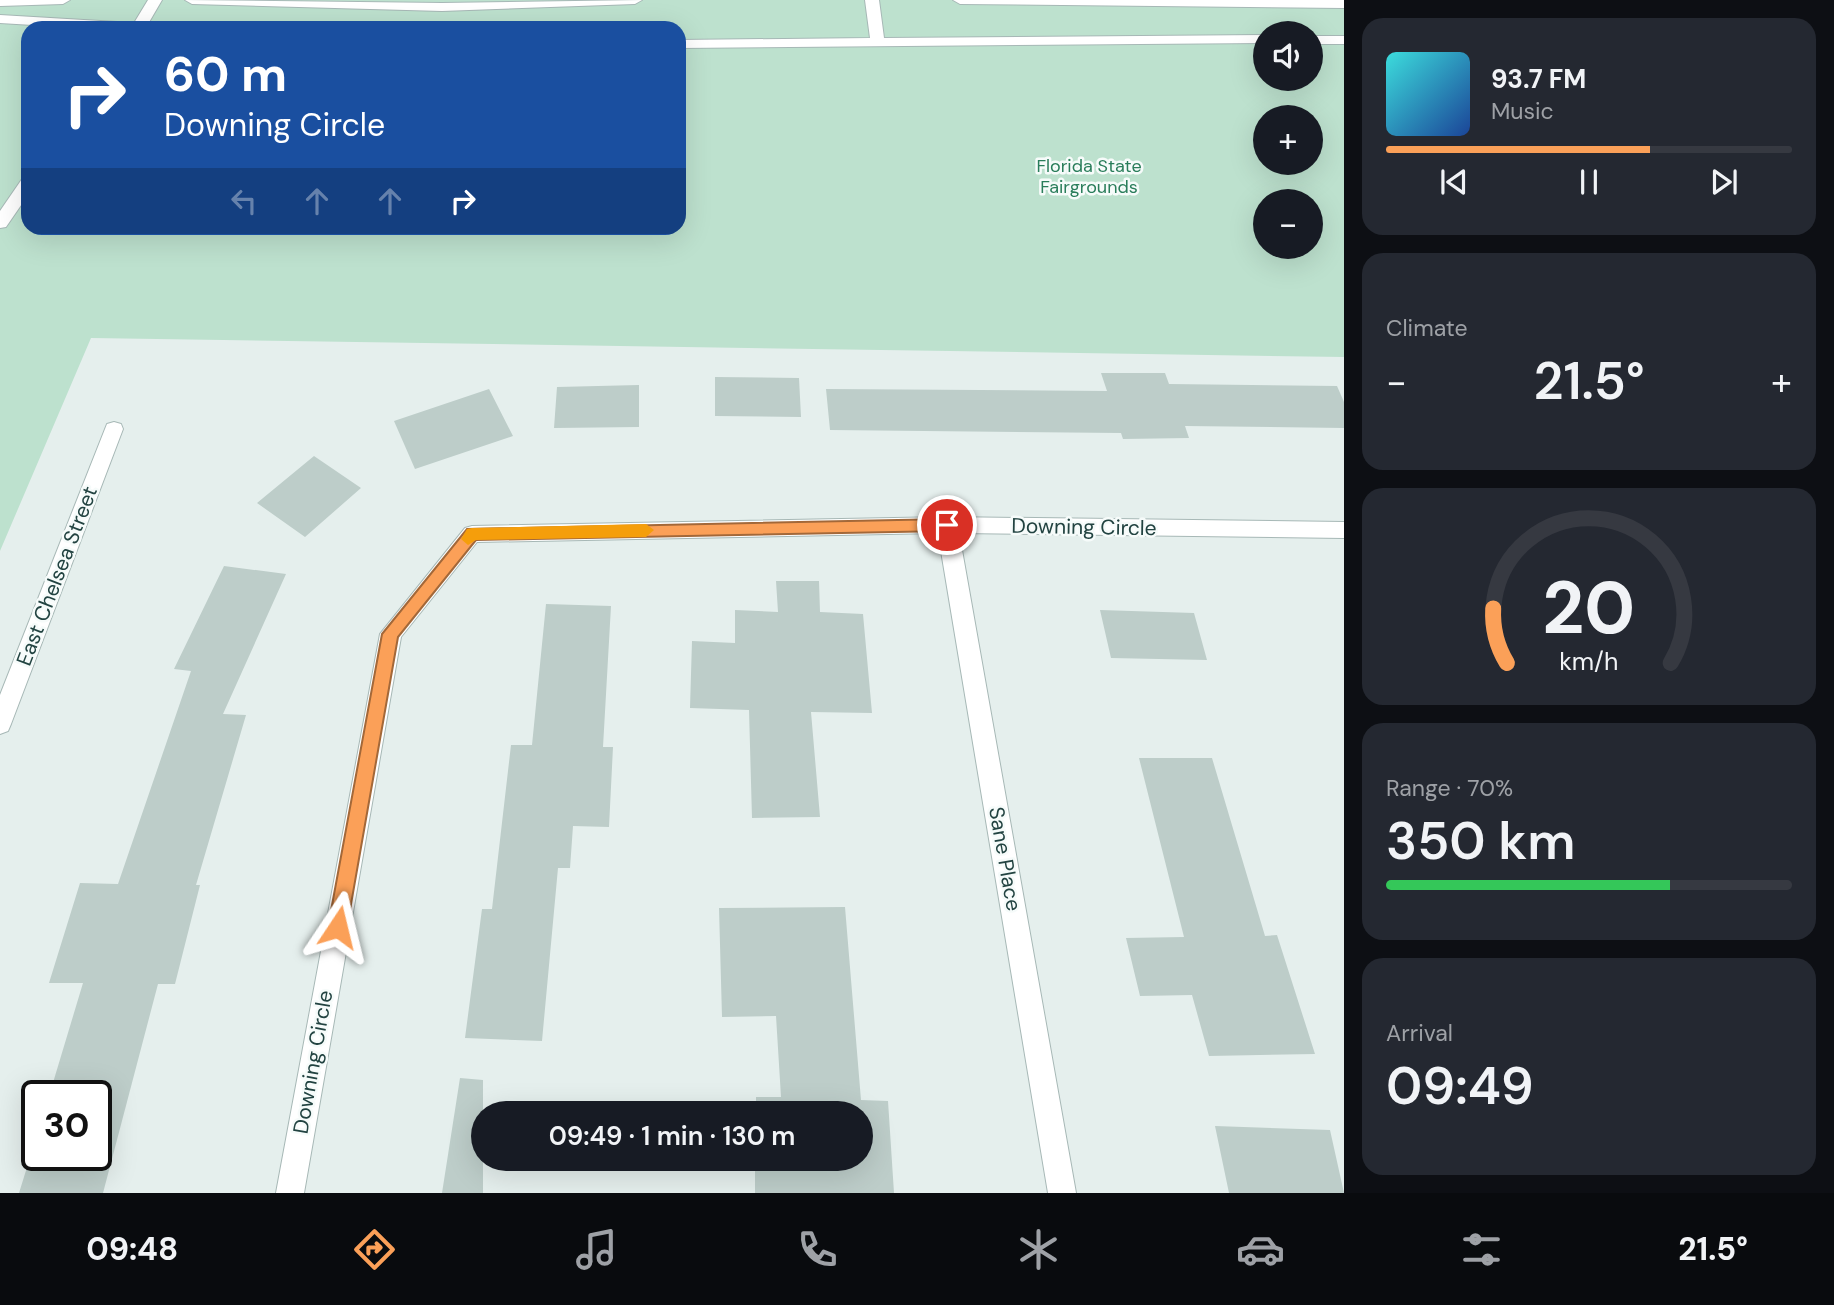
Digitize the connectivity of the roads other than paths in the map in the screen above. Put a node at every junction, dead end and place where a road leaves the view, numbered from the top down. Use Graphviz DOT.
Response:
graph roads {
  1 [pos="63,0"];
  2 [pos="155,0"];
  3 [pos="192,0"];
  4 [pos="306,0"];
  5 [pos="635,0"];
  6 [pos="872,0"];
  7 [pos="960,0"];
  8 [pos="0,2"];
  9 [pos="329,4"];
  10 [pos="1344,4"];
  11 [pos="0,19"];
  12 [pos="1055,20"];
  13 [pos="32,21"];
  14 [pos="146,21"];
  15 [pos="1253,38"];
  16 [pos="1323,40"];
  17 [pos="1344,40"];
  18 [pos="878,43"];
  19 [pos="686,44"];
  20 [pos="21,193"];
  21 [pos="0,223"];
  22 [pos="114,429"];
  23 [pos="947,525"];
  24 [pos="1344,530"];
  25 [pos="0,724"];
  26 [pos="289,1193"];
  27 [pos="1062,1193"];
  1 -- 8 [label="street"];
  2 -- 14 [label="street"];
  3 -- 9 [label="street"];
  4 -- 9 [label="street"];
  5 -- 9 [label="street"];
  6 -- 18 [label="street"];
  7 -- 12 [label="street"];
  10 -- 12 [label="street"];
  11 -- 13 [label="street"];
  12 -- 15 [label="street"];
  12 -- 18 [label="street"];
  16 -- 17 [label="street"];
  18 -- 19 [label="street"];
  20 -- 21 [label="street"];
  22 -- 25 [label="street, East Chelsea Street"];
  23 -- 24 [label="street, Downing Circle"];
  23 -- 26 [label="street, Downing Circle"];
  23 -- 27 [label="street, Sane Place"];
}
